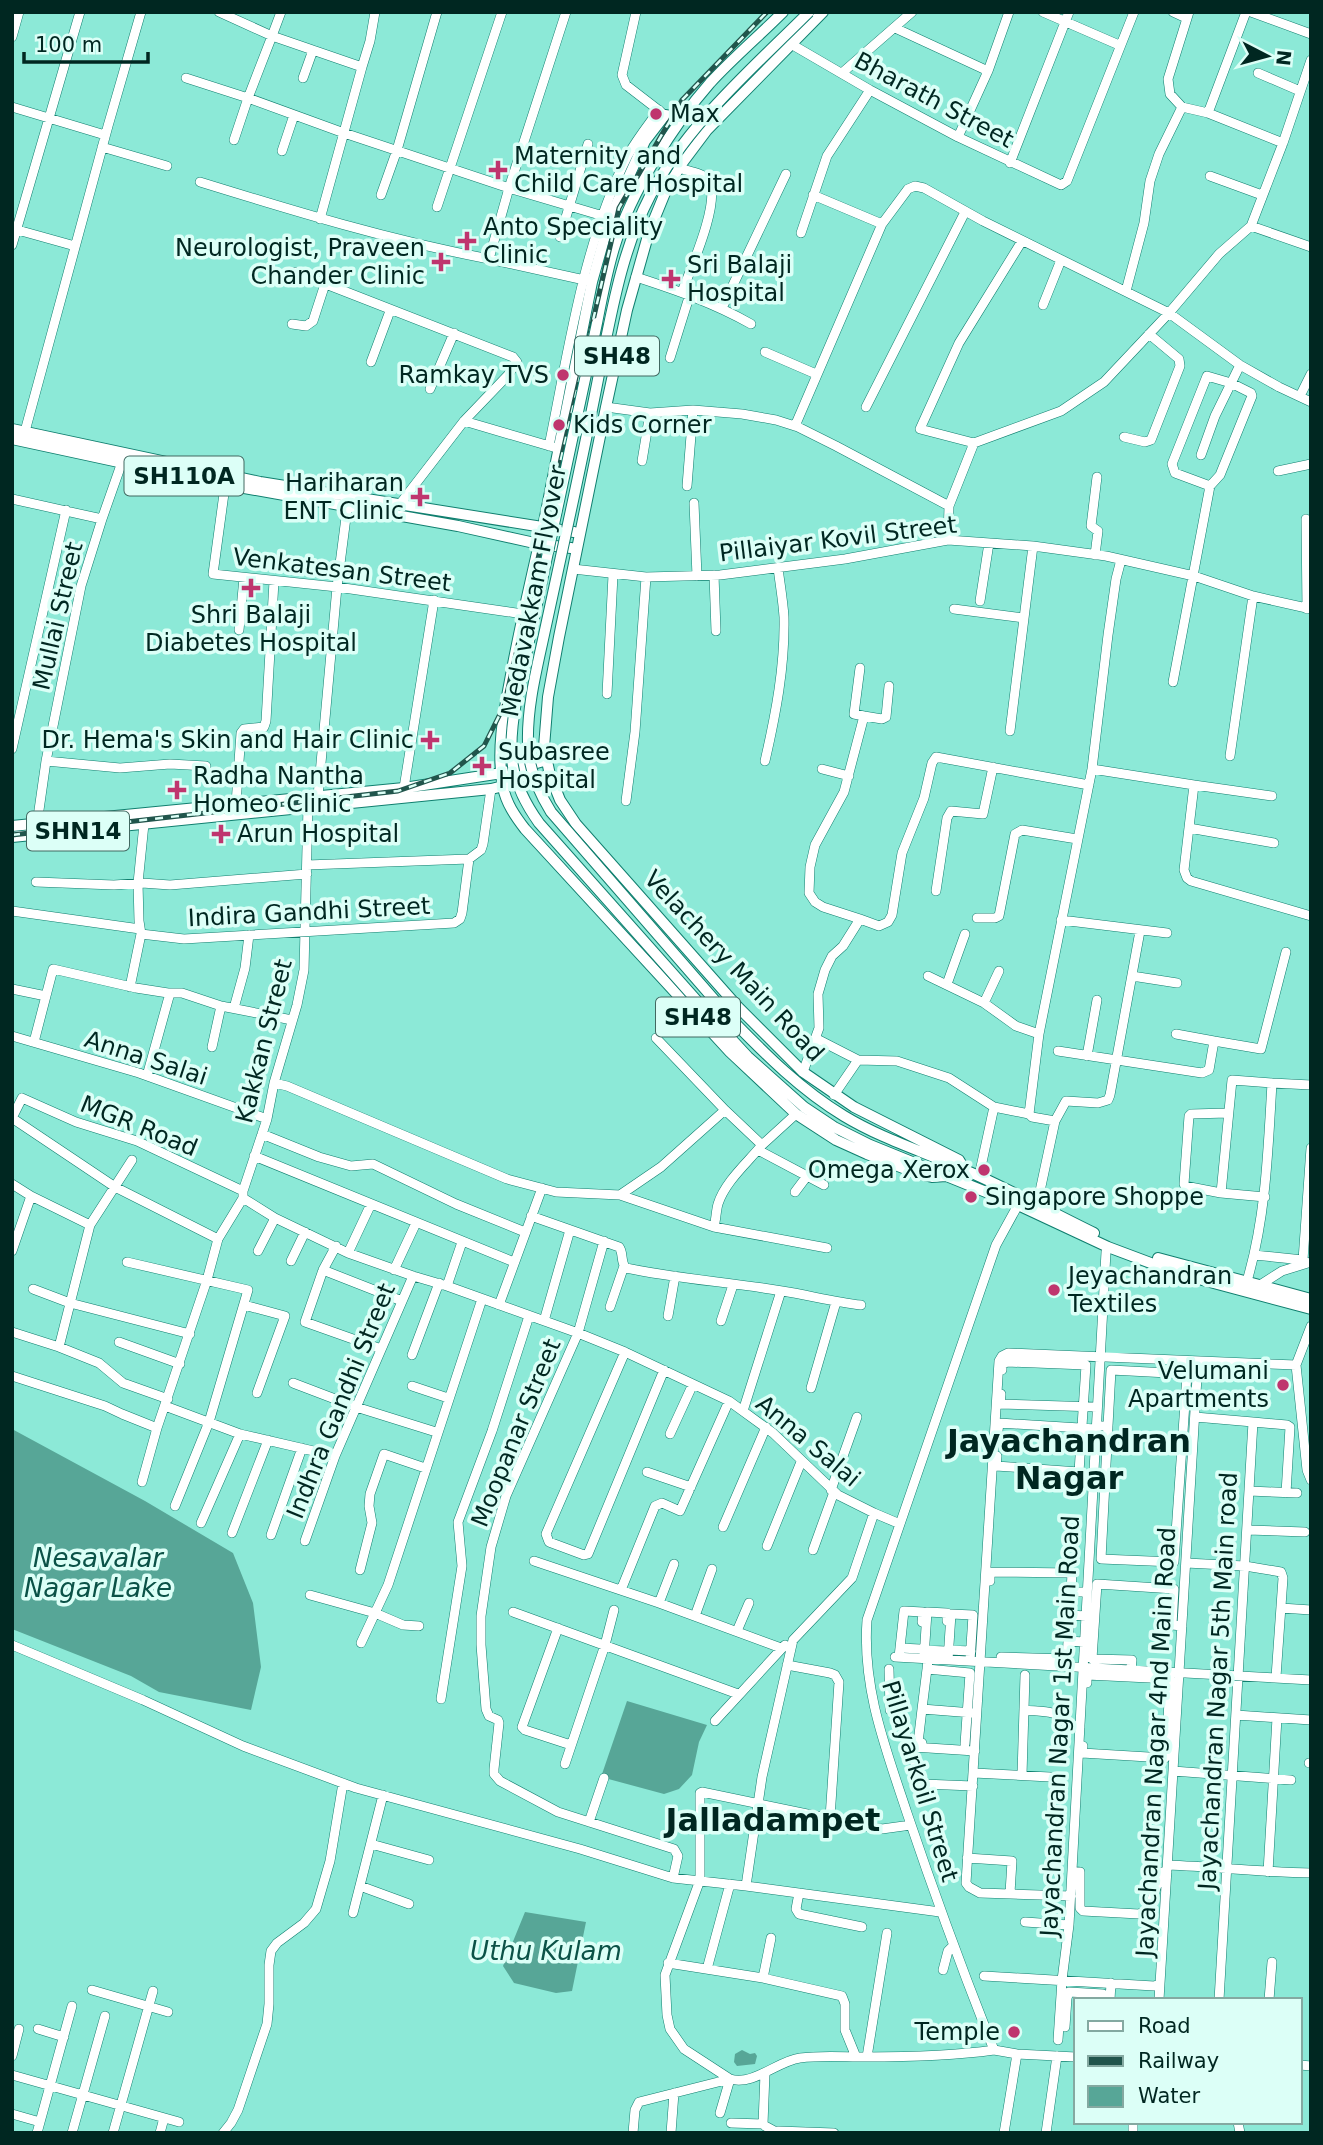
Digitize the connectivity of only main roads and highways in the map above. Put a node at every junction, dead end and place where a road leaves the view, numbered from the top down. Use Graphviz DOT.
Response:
graph roads {
  1 [pos="783,12"];
  2 [pos="809,12"];
  3 [pos="823,12"];
  4 [pos="684,118"];
  5 [pos="12,429"];
  6 [pos="20,437"];
  7 [pos="555,450"];
  8 [pos="595,461"];
  9 [pos="226,480"];
  10 [pos="348,501"];
  11 [pos="543,527"];
  12 [pos="581,533"];
  13 [pos="538,544"];
  14 [pos="578,549"];
  15 [pos="512,672"];
  16 [pos="551,681"];
  17 [pos="547,760"];
  18 [pos="502,773"];
  19 [pos="550,775"];
  20 [pos="503,787"];
  21 [pos="12,826"];
  22 [pos="12,837"];
  23 [pos="965,1170"];
  24 [pos="946,1176"];
  25 [pos="1168,1266"];
  26 [pos="1311,1299"];
  27 [pos="1311,1309"];
  1 -- 4 [label="main road"];
  2 -- 23 [label="main road, Medavakkam Flyover, bridge"];
  3 -- 8 [label="main road, Velachery Main Road / SH48"];
  4 -- 7 [label="main road, SH48"];
  4 -- 24 [label="main road, Medavakkam Flyover, bridge"];
  5 -- 6 [label="main road, SH110A"];
  6 -- 9 [label="main road, SH110A"];
  6 -- 9 [label="main road, SH110A"];
  7 -- 8 [label="main road"];
  7 -- 11 [label="main road, SH48"];
  8 -- 12 [label="main road, Velachery Main Road / SH48"];
  9 -- 10 [label="main road, SH110A"];
  10 -- 11 [label="main road, SH110A"];
  10 -- 13 [label="main road, SH110A"];
  11 -- 12 [label="main road, SH110A"];
  12 -- 14 [label="main road, Velachery Main Road / SH48"];
  13 -- 14 [label="main road, SH110A"];
  13 -- 15 [label="main road, SH48"];
  14 -- 16 [label="main road, Velachery Main Road / SH48"];
  15 -- 16 [label="main road"];
  15 -- 18 [label="main road, SH48"];
  16 -- 17 [label="main road, Velachery Main Road / SH48"];
  17 -- 18 [label="main road, SHN14"];
  17 -- 19 [label="main road, Velachery Main Road / SH48"];
  18 -- 20 [label="main road, SH48"];
  18 -- 21 [label="main road, SHN14"];
  19 -- 20 [label="main road, SHN14"];
  19 -- 23 [label="main road, Velachery Main Road / SH48"];
  20 -- 22 [label="main road, SHN14"];
  20 -- 24 [label="main road, SH48"];
  23 -- 25 [label="main road, Velachery Main Road"];
  24 -- 25 [label="main road, Velachery Main Road"];
  25 -- 26 [label="main road, Velachery Main Road"];
  25 -- 27 [label="main road, Velachery Main Road"];
}
